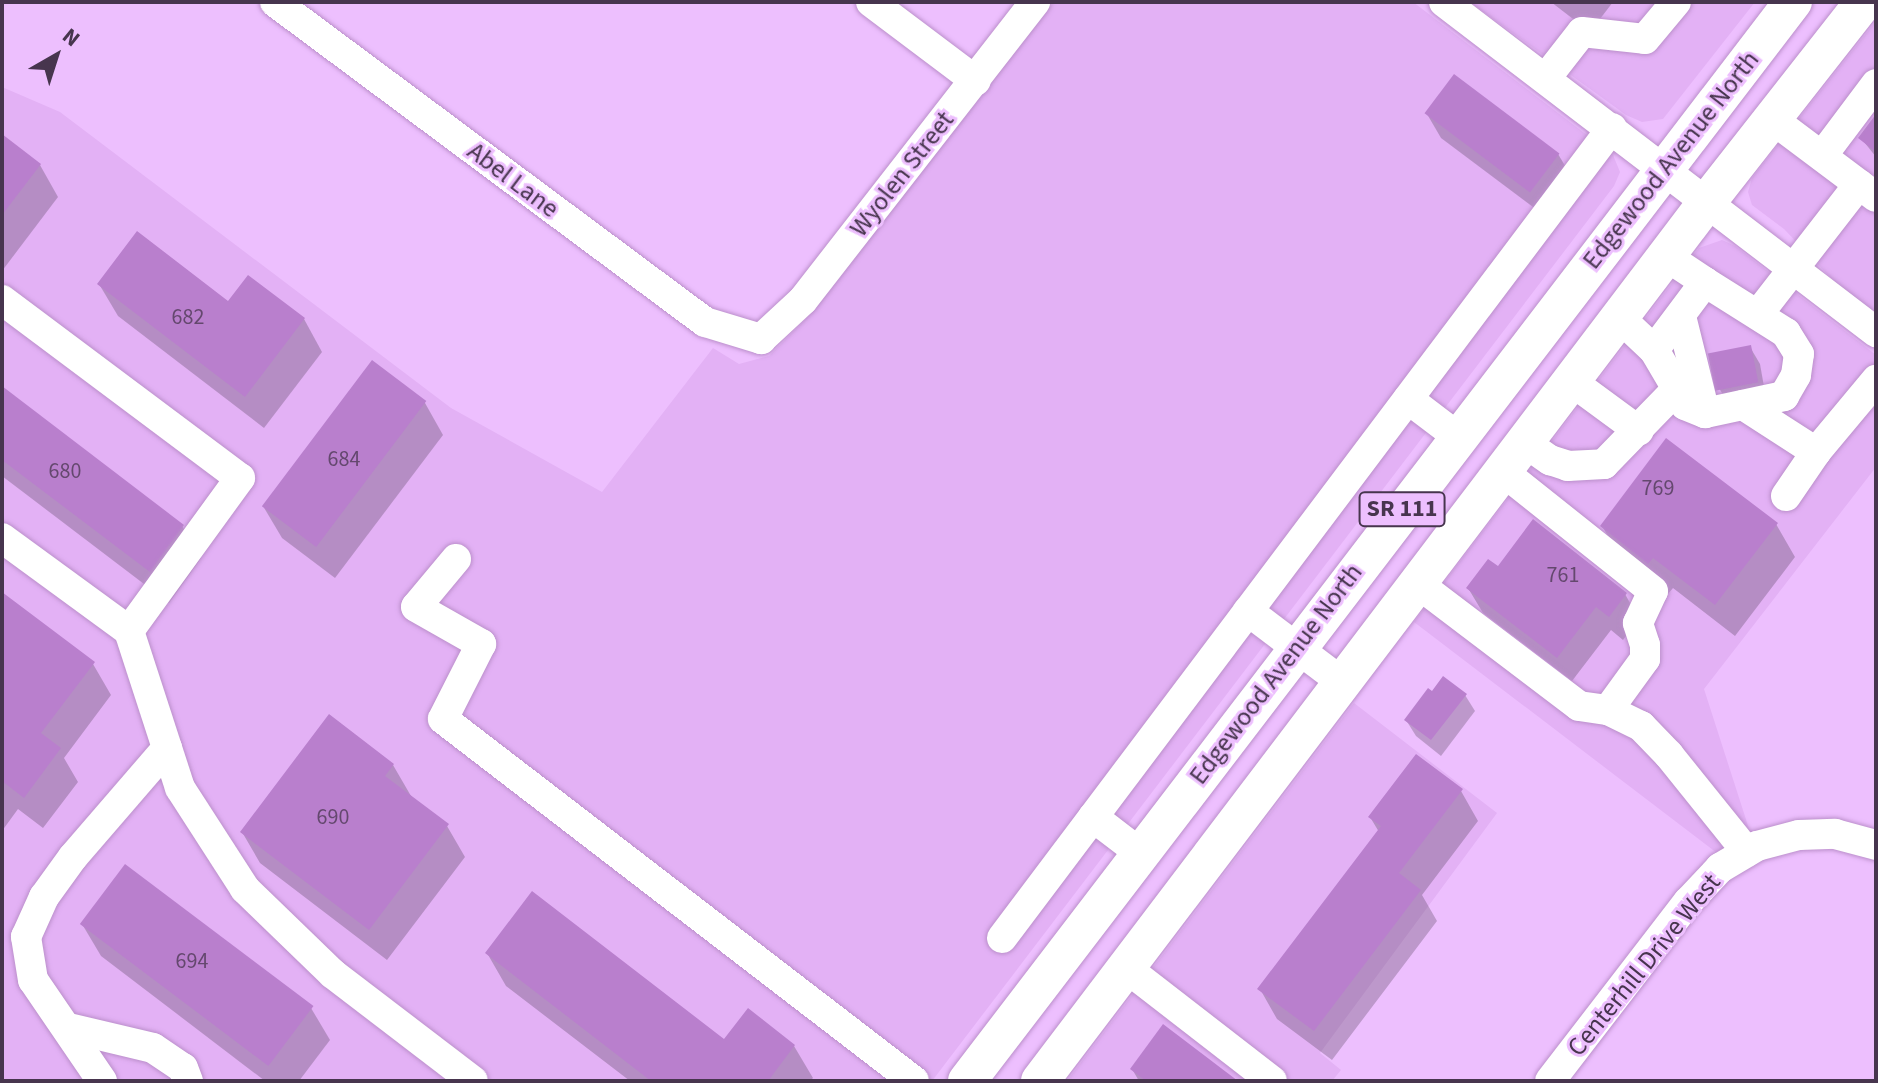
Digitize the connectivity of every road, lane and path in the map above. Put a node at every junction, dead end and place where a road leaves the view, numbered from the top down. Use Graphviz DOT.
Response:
graph roads {
  1 [pos="275,2"];
  2 [pos="871,2"];
  3 [pos="1035,2"];
  4 [pos="1444,2"];
  5 [pos="1676,2"];
  6 [pos="1793,2"];
  7 [pos="1863,2"];
  8 [pos="1876,13"];
  9 [pos="1546,78"];
  10 [pos="976,81"];
  11 [pos="1876,84"];
  12 [pos="1772,119"];
  13 [pos="1612,128"];
  14 [pos="1822,156"];
  15 [pos="1664,169"];
  16 [pos="1867,190"];
  17 [pos="1707,202"];
  18 [pos="1666,256"];
  19 [pos="1791,267"];
  20 [pos="1705,282"];
  21 [pos="2,300"];
  22 [pos="1759,313"];
  23 [pos="1681,316"];
  24 [pos="1619,317"];
  25 [pos="1876,332"];
  26 [pos="761,339"];
  27 [pos="1654,350"];
  28 [pos="1876,380"];
  29 [pos="1571,381"];
  30 [pos="1677,389"];
  31 [pos="1408,399"];
  32 [pos="1743,405"];
  33 [pos="1705,413"];
  34 [pos="1639,431"];
  35 [pos="1458,437"];
  36 [pos="1816,452"];
  37 [pos="1513,457"];
  38 [pos="1786,496"];
  39 [pos="2,538"];
  40 [pos="456,559"];
  41 [pos="1417,583"];
  42 [pos="1248,611"];
  43 [pos="129,631"];
  44 [pos="1296,647"];
  45 [pos="1342,682"];
  46 [pos="1608,710"];
  47 [pos="167,748"];
  48 [pos="1093,817"];
  49 [pos="1876,845"];
  50 [pos="1747,852"];
  51 [pos="1140,853"];
  52 [pos="1002,938"];
  53 [pos="1125,967"];
  54 [pos="69,1028"];
  55 [pos="1052,1077"];
  56 [pos="102,1081"];
  57 [pos="188,1081"];
  58 [pos="473,1081"];
  59 [pos="914,1081"];
  60 [pos="967,1081"];
  61 [pos="1272,1081"];
  62 [pos="1551,1081"];
  1 -- 26 [label="street, Abel Lane"];
  2 -- 10 [label="street"];
  3 -- 10 [label="street, Wyolen Street"];
  4 -- 9 [label="street"];
  5 -- 9 [label="street"];
  6 -- 15 [label="main road, Edgewood Avenue North / SR 111"];
  7 -- 8 [label="street"];
  7 -- 12 [label="main road, Edgewood Avenue North / SR 111"];
  9 -- 13 [label="street"];
  10 -- 26 [label="street, Wyolen Street"];
  11 -- 14 [label="street"];
  12 -- 14 [label="street"];
  12 -- 17 [label="main road, Edgewood Avenue North / SR 111"];
  13 -- 15 [label="street"];
  13 -- 31 [label="street"];
  14 -- 16 [label="street"];
  15 -- 17 [label="street"];
  15 -- 35 [label="main road, Edgewood Avenue North / SR 111"];
  16 -- 19 [label="street"];
  17 -- 18 [label="main road, Edgewood Avenue North / SR 111"];
  17 -- 19 [label="street"];
  18 -- 20 [label="street"];
  18 -- 24 [label="main road, Edgewood Avenue North / SR 111"];
  19 -- 22 [label="street"];
  19 -- 25 [label="street"];
  20 -- 22 [label="street"];
  20 -- 23 [label="street"];
  21 -- 43 [label="street"];
  22 -- 32 [label="street"];
  23 -- 27 [label="street"];
  23 -- 33 [label="street"];
  24 -- 27 [label="street"];
  24 -- 29 [label="main road, Edgewood Avenue North / SR 111"];
  27 -- 30 [label="street"];
  28 -- 36 [label="street"];
  29 -- 34 [label="street"];
  29 -- 37 [label="main road, Edgewood Avenue North / SR 111"];
  30 -- 33 [label="street"];
  30 -- 34 [label="street"];
  31 -- 35 [label="street"];
  31 -- 42 [label="street"];
  32 -- 33 [label="street"];
  32 -- 36 [label="street"];
  34 -- 37 [label="street"];
  35 -- 44 [label="main road, Edgewood Avenue North / SR 111"];
  36 -- 38 [label="street"];
  37 -- 41 [label="main road, Edgewood Avenue North / SR 111"];
  37 -- 46 [label="street"];
  39 -- 43 [label="street"];
  40 -- 59 [label="street"];
  41 -- 45 [label="main road, Edgewood Avenue North / SR 111"];
  41 -- 46 [label="street"];
  42 -- 44 [label="street"];
  42 -- 48 [label="street"];
  43 -- 47 [label="street"];
  44 -- 45 [label="street"];
  44 -- 51 [label="main road, Edgewood Avenue North / SR 111"];
  45 -- 53 [label="main road, Edgewood Avenue North / SR 111"];
  46 -- 50 [label="street"];
  47 -- 54 [label="street"];
  47 -- 58 [label="street"];
  48 -- 51 [label="street"];
  48 -- 52 [label="street"];
  49 -- 50 [label="street, Centerhill Drive West"];
  50 -- 62 [label="street, Centerhill Drive West"];
  51 -- 60 [label="main road, Edgewood Avenue North / SR 111"];
  53 -- 55 [label="main road, Edgewood Avenue North / SR 111"];
  53 -- 61 [label="street"];
  54 -- 56 [label="street"];
  54 -- 57 [label="street"];
}
